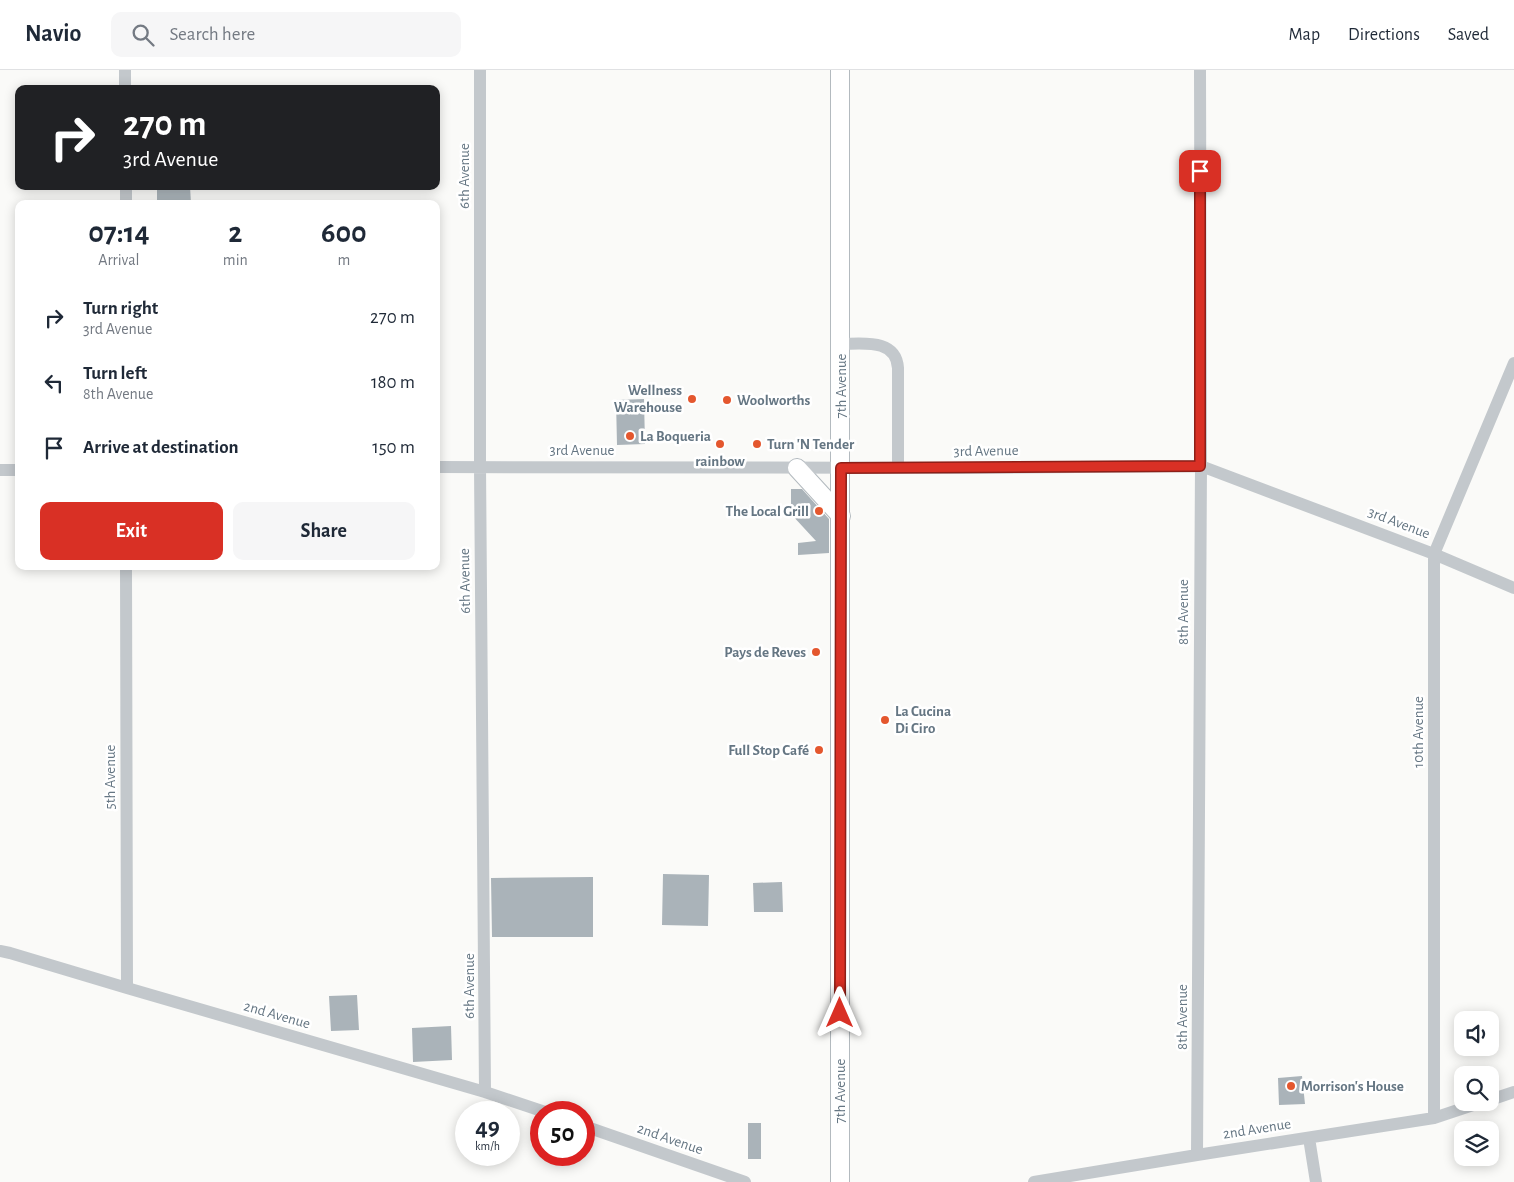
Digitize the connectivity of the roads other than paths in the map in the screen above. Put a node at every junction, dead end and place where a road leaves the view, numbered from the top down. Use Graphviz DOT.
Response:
graph roads {
  1 [pos="126,70"];
  2 [pos="480,70"];
  3 [pos="840,70"];
  4 [pos="1200,70"];
  5 [pos="126,85"];
  6 [pos="841,344"];
  7 [pos="1514,363"];
  8 [pos="480,466"];
  9 [pos="1200,466"];
  10 [pos="440,467"];
  11 [pos="797,468"];
  12 [pos="841,468"];
  13 [pos="898,468"];
  14 [pos="0,470"];
  15 [pos="15,470"];
  16 [pos="841,516"];
  17 [pos="1434,554"];
  18 [pos="126,570"];
  19 [pos="1514,588"];
  20 [pos="0,951"];
  21 [pos="127,988"];
  22 [pos="485,1092"];
  23 [pos="1513,1096"];
  24 [pos="1499,1098"];
  25 [pos="530,1107"];
  26 [pos="1455,1111"];
  27 [pos="1434,1118"];
  28 [pos="595,1130"];
  29 [pos="1309,1138"];
  30 [pos="1197,1155"];
  31 [pos="745,1182"];
  32 [pos="840,1182"];
  33 [pos="1034,1182"];
  34 [pos="1316,1182"];
  1 -- 5 [label="street"];
  2 -- 8 [label="street, 6th Avenue"];
  3 -- 6 [label="main road, 7th Avenue"];
  4 -- 9 [label="street, 8th Avenue"];
  6 -- 12 [label="main road, 7th Avenue"];
  6 -- 13 [label="street"];
  7 -- 17 [label="street, 10th Avenue"];
  8 -- 10 [label="street, 3rd Avenue"];
  8 -- 11 [label="street, 3rd Avenue"];
  8 -- 22 [label="street, 6th Avenue"];
  9 -- 13 [label="street, 3rd Avenue"];
  9 -- 17 [label="street, 3rd Avenue"];
  9 -- 30 [label="street, 8th Avenue"];
  11 -- 12 [label="street, 3rd Avenue"];
  11 -- 16 [label="main road"];
  12 -- 13 [label="street, 3rd Avenue"];
  12 -- 16 [label="main road, 7th Avenue"];
  14 -- 15 [label="street"];
  16 -- 32 [label="main road, 7th Avenue"];
  17 -- 19 [label="street, 3rd Avenue"];
  17 -- 27 [label="street, 10th Avenue"];
  18 -- 21 [label="street, 5th Avenue"];
  20 -- 21 [label="street, 2nd Avenue"];
  21 -- 22 [label="street, 2nd Avenue"];
  22 -- 25 [label="street, 2nd Avenue"];
  23 -- 24 [label="street"];
  26 -- 27 [label="street, 2nd Avenue"];
  27 -- 29 [label="street, 2nd Avenue"];
  28 -- 31 [label="street, 2nd Avenue"];
  29 -- 30 [label="street, 2nd Avenue"];
  29 -- 34 [label="street"];
  30 -- 33 [label="street, 2nd Avenue"];
}
